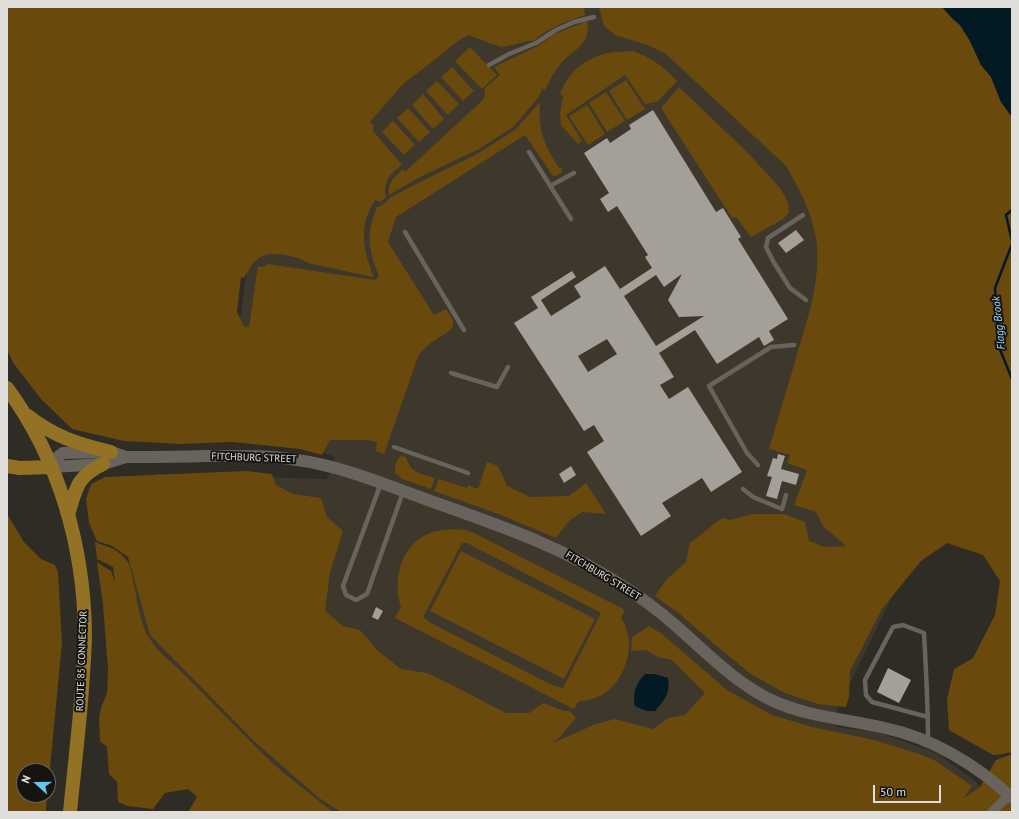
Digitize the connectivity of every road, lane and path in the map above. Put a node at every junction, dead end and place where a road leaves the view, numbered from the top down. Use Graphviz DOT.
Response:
graph roads {
  1 [pos="594,17"];
  2 [pos="489,65"];
  3 [pos="529,152"];
  4 [pos="574,172"];
  5 [pos="550,186"];
  6 [pos="803,215"];
  7 [pos="571,219"];
  8 [pos="405,232"];
  9 [pos="806,300"];
  10 [pos="464,330"];
  11 [pos="794,345"];
  12 [pos="508,367"];
  13 [pos="452,373"];
  14 [pos="7,388"];
  15 [pos="24,413"];
  16 [pos="394,447"];
  17 [pos="107,458"];
  18 [pos="758,465"];
  19 [pos="7,466"];
  20 [pos="52,466"];
  21 [pos="468,473"];
  22 [pos="381,483"];
  23 [pos="743,488"];
  24 [pos="404,491"];
  25 [pos="786,495"];
  26 [pos="68,515"];
  27 [pos="928,716"];
  28 [pos="928,742"];
  29 [pos="1011,795"];
  30 [pos="70,812"];
  31 [pos="992,812"];
  1 -- 2 [label="lane"];
  3 -- 5 [label="lane"];
  4 -- 5 [label="lane"];
  5 -- 7 [label="lane"];
  6 -- 9 [label="lane"];
  8 -- 10 [label="lane"];
  11 -- 18 [label="lane"];
  12 -- 13 [label="lane"];
  14 -- 15 [label="main road"];
  15 -- 17 [label="main road"];
  15 -- 20 [label="main road, ROUTE 85 CONNECTOR"];
  16 -- 21 [label="lane"];
  17 -- 20 [label="street, FITCHBURG STREET"];
  17 -- 22 [label="street, FITCHBURG STREET"];
  17 -- 26 [label="main road"];
  19 -- 20 [label="main road"];
  20 -- 26 [label="main road, ROUTE 85 CONNECTOR"];
  22 -- 24 [label="street, FITCHBURG STREET"];
  22 -- 24 [label="lane"];
  23 -- 25 [label="lane"];
  24 -- 28 [label="street, FITCHBURG STREET"];
  26 -- 30 [label="main road, ROUTE 85 CONNECTOR"];
  27 -- 27 [label="lane"];
  27 -- 28 [label="lane"];
  28 -- 29 [label="street, FITCHBURG STREET"];
  29 -- 31 [label="street"];
}
